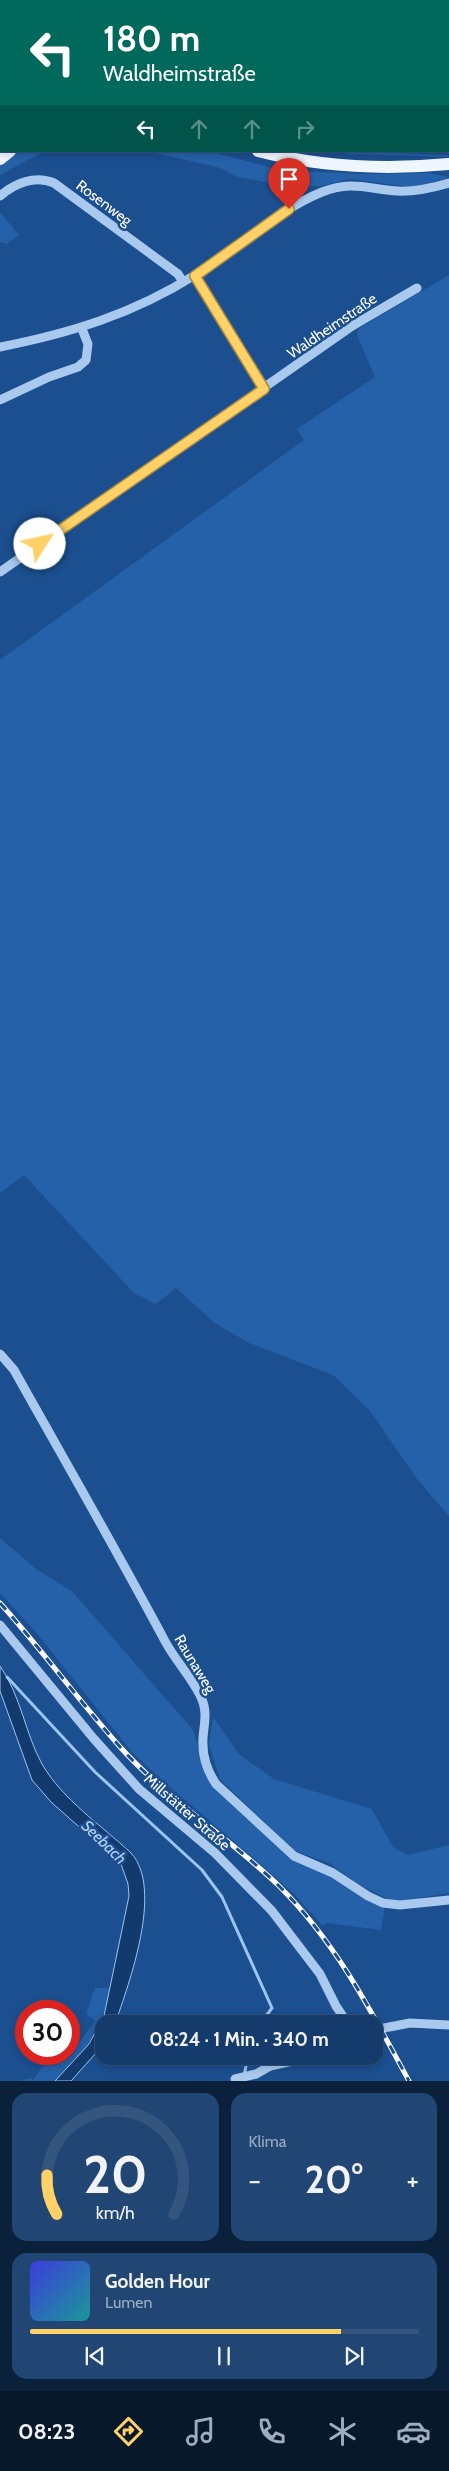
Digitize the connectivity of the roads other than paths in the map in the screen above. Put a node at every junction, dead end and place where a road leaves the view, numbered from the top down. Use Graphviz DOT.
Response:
graph roads {
  1 [pos="264,152"];
  2 [pos="284,155"];
  3 [pos="449,164"];
  4 [pos="449,183"];
  5 [pos="0,196"];
  6 [pos="195,276"];
  7 [pos="183,282"];
  8 [pos="417,288"];
  9 [pos="82,329"];
  10 [pos="0,347"];
  11 [pos="264,389"];
  12 [pos="0,400"];
  13 [pos="0,572"];
  14 [pos="0,1354"];
  15 [pos="0,1625"];
  16 [pos="449,1900"];
  17 [pos="342,2015"];
  18 [pos="449,2025"];
  19 [pos="383,2028"];
  20 [pos="274,2065"];
  21 [pos="270,2066"];
  22 [pos="235,2079"];
  1 -- 2 [label="main road"];
  2 -- 3 [label="main road"];
  4 -- 6 [label="street"];
  5 -- 7 [label="street, Rosenweg"];
  6 -- 7 [label="street"];
  6 -- 11 [label="street"];
  7 -- 9 [label="street"];
  8 -- 11 [label="street, Waldheimstraße"];
  9 -- 10 [label="street"];
  9 -- 12 [label="street"];
  11 -- 13 [label="street, Waldheimstraße"];
  14 -- 16 [label="street, Raunaweg"];
  15 -- 17 [label="street, Millstätter Straße"];
  18 -- 19 [label="street"];
  20 -- 21 [label="street"];
  21 -- 22 [label="street"];
}
